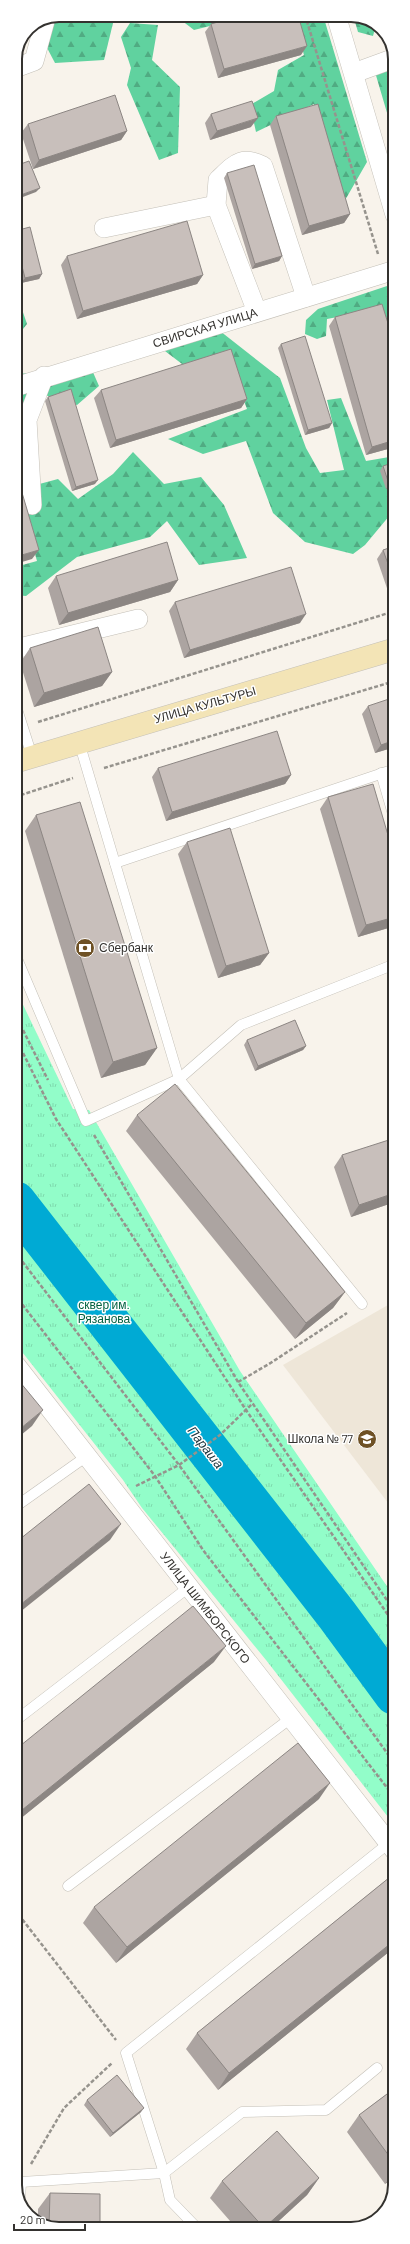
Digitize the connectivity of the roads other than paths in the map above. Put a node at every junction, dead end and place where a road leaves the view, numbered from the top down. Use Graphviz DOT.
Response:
graph roads {
  1 [pos="338,22"];
  2 [pos="44,26"];
  3 [pos="388,60"];
  4 [pos="22,65"];
  5 [pos="354,72"];
  6 [pos="388,191"];
  7 [pos="216,205"];
  8 [pos="104,228"];
  9 [pos="388,272"];
  10 [pos="306,297"];
  11 [pos="257,312"];
  12 [pos="44,376"];
  13 [pos="22,384"];
  14 [pos="32,505"];
  15 [pos="138,619"];
  16 [pos="22,647"];
  17 [pos="388,651"];
  18 [pos="22,727"];
  19 [pos="78,742"];
  20 [pos="24,759"];
  21 [pos="388,771"];
  22 [pos="381,773"];
  23 [pos="388,797"];
  24 [pos="115,863"];
  25 [pos="388,967"];
  26 [pos="22,970"];
  27 [pos="179,1079"];
  28 [pos="362,1304"];
  29 [pos="22,1373"];
  30 [pos="87,1456"];
  31 [pos="22,1502"];
  32 [pos="189,1587"];
  33 [pos="22,1716"];
  34 [pos="291,1718"];
  35 [pos="388,1842"];
  36 [pos="388,1850"];
  37 [pos="68,1886"];
  38 [pos="377,2068"];
  39 [pos="164,2173"];
  40 [pos="22,2182"];
  41 [pos="191,2222"];
  1 -- 5 [label="street"];
  2 -- 4 [label="street"];
  3 -- 5 [label="street"];
  5 -- 6 [label="street"];
  7 -- 8 [label="street"];
  7 -- 10 [label="street"];
  7 -- 11 [label="street"];
  9 -- 10 [label="street, СВИРСКАЯ УЛИЦА"];
  10 -- 11 [label="street, СВИРСКАЯ УЛИЦА"];
  11 -- 12 [label="street, СВИРСКАЯ УЛИЦА"];
  12 -- 13 [label="street, СВИРСКАЯ УЛИЦА"];
  12 -- 14 [label="street"];
  15 -- 16 [label="street"];
  17 -- 19 [label="main road, УЛИЦА КУЛЬТУРЫ"];
  18 -- 20 [label="lane"];
  19 -- 20 [label="main road, УЛИЦА КУЛЬТУРЫ"];
  19 -- 24 [label="lane"];
  21 -- 22 [label="lane"];
  22 -- 23 [label="lane"];
  22 -- 24 [label="lane"];
  24 -- 27 [label="lane"];
  25 -- 27 [label="lane"];
  26 -- 27 [label="lane"];
  27 -- 28 [label="lane"];
  29 -- 30 [label="street, УЛИЦА ШИМБОРСКОГО"];
  30 -- 31 [label="lane"];
  30 -- 32 [label="street, УЛИЦА ШИМБОРСКОГО"];
  32 -- 33 [label="lane"];
  32 -- 34 [label="street, УЛИЦА ШИМБОРСКОГО"];
  34 -- 35 [label="street, УЛИЦА ШИМБОРСКОГО"];
  34 -- 37 [label="lane"];
  36 -- 39 [label="lane"];
  38 -- 39 [label="lane"];
  39 -- 40 [label="lane"];
  39 -- 41 [label="lane"];
}
